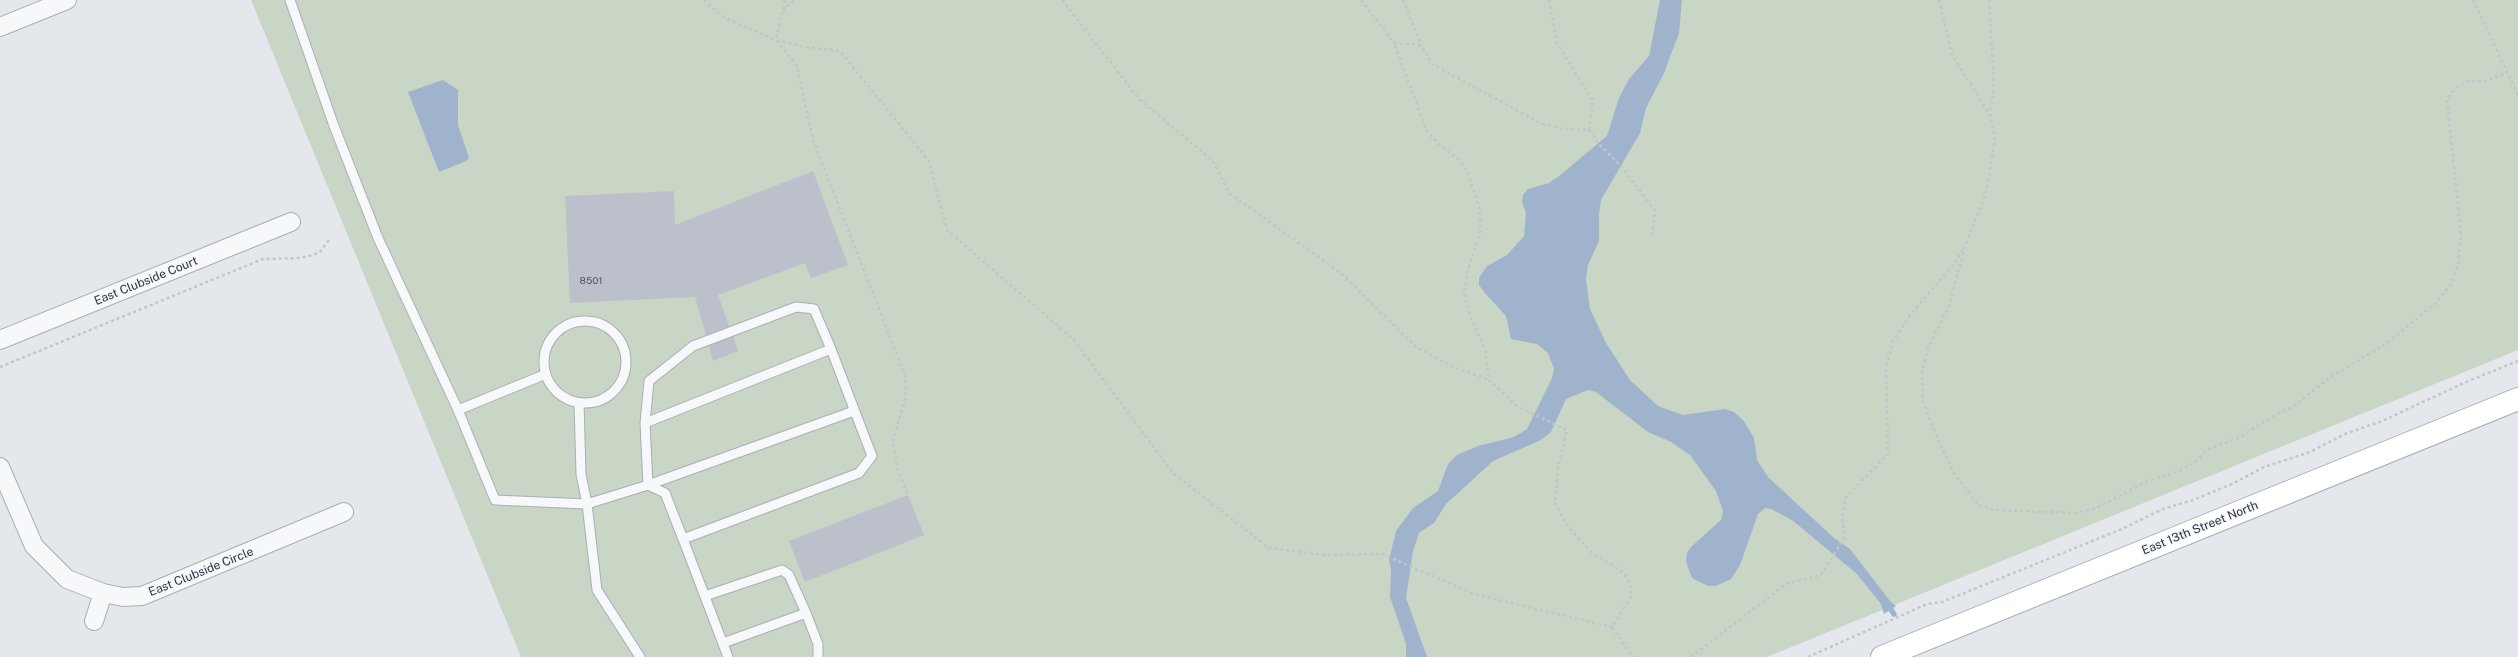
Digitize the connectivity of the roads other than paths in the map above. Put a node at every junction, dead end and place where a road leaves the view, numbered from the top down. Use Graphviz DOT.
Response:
graph roads {
  1 [pos="67,0"];
  2 [pos="290,0"];
  3 [pos="0,27"];
  4 [pos="291,222"];
  5 [pos="0,340"];
  6 [pos="831,349"];
  7 [pos="546,374"];
  8 [pos="2518,399"];
  9 [pos="579,403"];
  10 [pos="458,410"];
  11 [pos="854,411"];
  12 [pos="644,423"];
  13 [pos="0,467"];
  14 [pos="648,485"];
  15 [pos="587,504"];
  16 [pos="344,512"];
  17 [pos="683,538"];
  18 [pos="103,592"];
  19 [pos="705,596"];
  20 [pos="806,613"];
  21 [pos="94,621"];
  22 [pos="723,643"];
  23 [pos="640,657"];
  24 [pos="728,657"];
  25 [pos="818,657"];
  26 [pos="1882,657"];
  1 -- 3 [label="street"];
  2 -- 10 [label="lane"];
  4 -- 5 [label="street, East Clubside Court"];
  6 -- 11 [label="lane"];
  6 -- 12 [label="lane"];
  6 -- 12 [label="lane"];
  7 -- 9 [label="lane"];
  7 -- 9 [label="lane"];
  7 -- 10 [label="lane"];
  8 -- 26 [label="main road, East 13th Street North"];
  9 -- 15 [label="lane"];
  10 -- 15 [label="lane"];
  11 -- 14 [label="lane"];
  11 -- 17 [label="lane"];
  12 -- 14 [label="lane"];
  13 -- 18 [label="street, East Clubside Circle"];
  14 -- 15 [label="lane"];
  14 -- 17 [label="lane"];
  15 -- 23 [label="lane"];
  16 -- 18 [label="street, East Clubside Circle"];
  17 -- 19 [label="lane"];
  18 -- 21 [label="street"];
  19 -- 20 [label="lane"];
  19 -- 22 [label="lane"];
  20 -- 22 [label="lane"];
  20 -- 25 [label="lane"];
  22 -- 24 [label="lane"];
}
